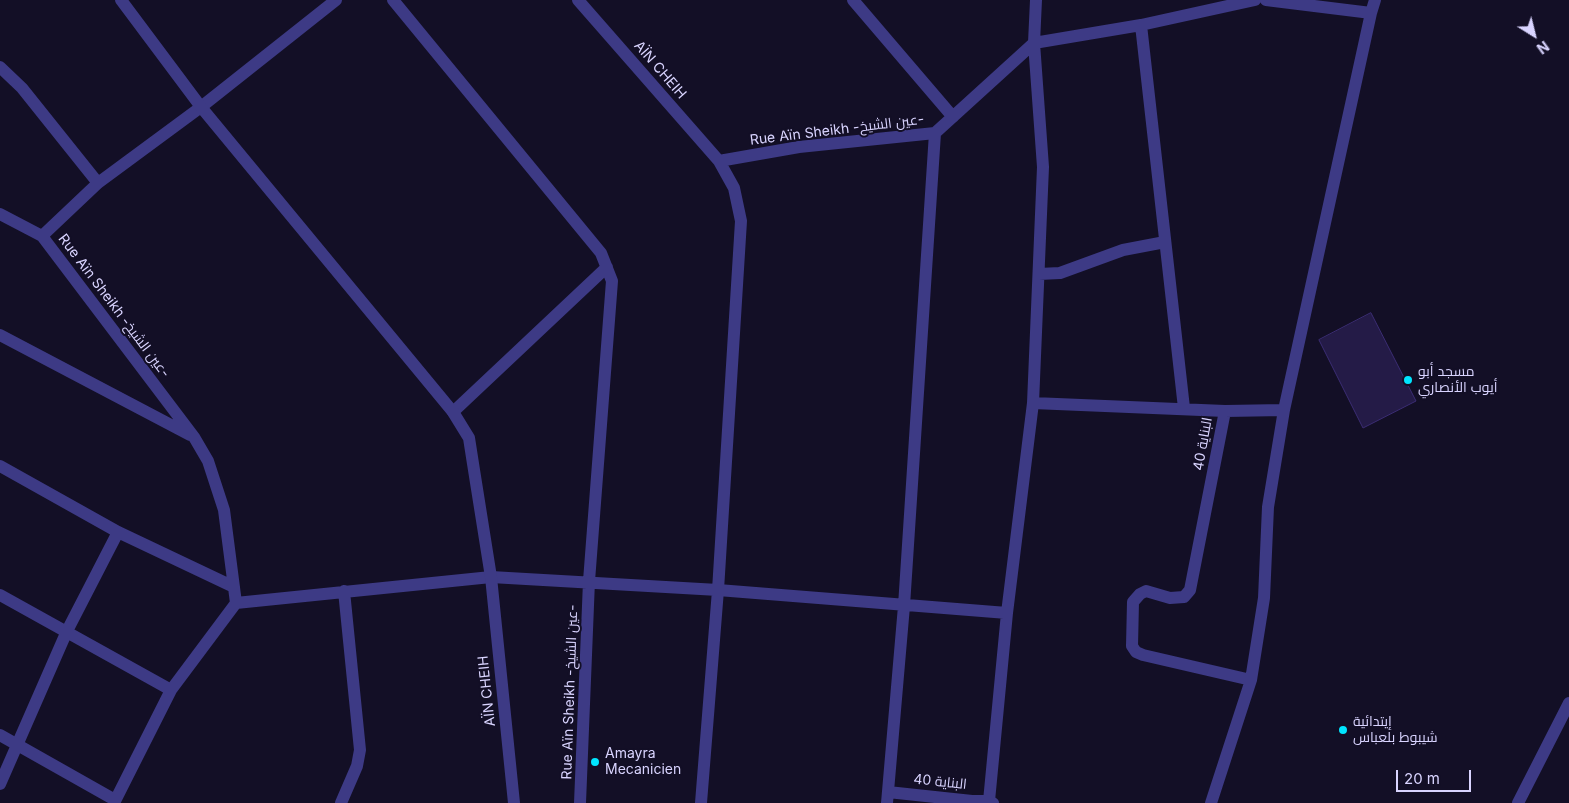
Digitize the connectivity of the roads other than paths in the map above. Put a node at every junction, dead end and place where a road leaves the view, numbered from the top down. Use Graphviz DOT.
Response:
graph roads {
  1 [pos="121,0"];
  2 [pos="336,0"];
  3 [pos="393,0"];
  4 [pos="578,0"];
  5 [pos="853,0"];
  6 [pos="1036,0"];
  7 [pos="1255,0"];
  8 [pos="1266,0"];
  9 [pos="1375,0"];
  10 [pos="1371,13"];
  11 [pos="1141,25"];
  12 [pos="1034,43"];
  13 [pos="0,68"];
  14 [pos="201,107"];
  15 [pos="953,117"];
  16 [pos="935,133"];
  17 [pos="719,161"];
  18 [pos="98,183"];
  19 [pos="0,214"];
  20 [pos="42,236"];
  21 [pos="1165,242"];
  22 [pos="607,267"];
  23 [pos="1039,274"];
  24 [pos="0,335"];
  25 [pos="1033,403"];
  26 [pos="1184,408"];
  27 [pos="1284,410"];
  28 [pos="1225,411"];
  29 [pos="453,412"];
  30 [pos="194,437"];
  31 [pos="0,466"];
  32 [pos="118,532"];
  33 [pos="490,577"];
  34 [pos="589,581"];
  35 [pos="234,587"];
  36 [pos="718,590"];
  37 [pos="344,591"];
  38 [pos="0,595"];
  39 [pos="236,603"];
  40 [pos="904,606"];
  41 [pos="1007,613"];
  42 [pos="67,632"];
  43 [pos="1250,680"];
  44 [pos="171,690"];
  45 [pos="1569,703"];
  46 [pos="0,735"];
  47 [pos="17,744"];
  48 [pos="0,784"];
  49 [pos="888,797"];
  50 [pos="114,801"];
  51 [pos="972,802"];
  52 [pos="991,802"];
  53 [pos="341,803"];
  54 [pos="514,803"];
  55 [pos="580,803"];
  56 [pos="701,803"];
  57 [pos="1211,803"];
  58 [pos="1518,803"];
  1 -- 14 [label="street, AÏN CHEIH"];
  2 -- 14 [label="street, Rue Aïn Sheikh -عين الشيخ-"];
  3 -- 22 [label="street"];
  4 -- 17 [label="street, AÏN CHEIH"];
  5 -- 15 [label="street, Rue Aïn Sheikh -عين الشيخ-"];
  6 -- 12 [label="street"];
  7 -- 11 [label="street"];
  8 -- 10 [label="street"];
  9 -- 10 [label="street"];
  10 -- 27 [label="street"];
  11 -- 12 [label="street"];
  11 -- 21 [label="street"];
  12 -- 15 [label="street, Rue Aïn Sheikh -عين الشيخ-"];
  12 -- 23 [label="street"];
  13 -- 18 [label="street"];
  14 -- 18 [label="street, Rue Aïn Sheikh -عين الشيخ-"];
  14 -- 29 [label="street, AÏN CHEIH"];
  15 -- 16 [label="street, Rue Aïn Sheikh -عين الشيخ-"];
  16 -- 17 [label="street, Rue Aïn Sheikh -عين الشيخ-"];
  16 -- 40 [label="street"];
  17 -- 36 [label="street, AÏN CHEIH"];
  18 -- 20 [label="street, Rue Aïn Sheikh -عين الشيخ-"];
  19 -- 20 [label="street"];
  20 -- 30 [label="street, Rue Aïn Sheikh -عين الشيخ-"];
  21 -- 23 [label="street"];
  21 -- 26 [label="street"];
  22 -- 29 [label="street"];
  22 -- 34 [label="street, Rue Aïn Sheikh -عين الشيخ-"];
  23 -- 25 [label="street"];
  24 -- 30 [label="street"];
  25 -- 26 [label="street, البناية 40"];
  25 -- 41 [label="street, البناية 40"];
  26 -- 28 [label="street, البناية 40"];
  27 -- 28 [label="street"];
  27 -- 43 [label="street"];
  28 -- 43 [label="street, البناية 40"];
  29 -- 33 [label="street, AÏN CHEIH"];
  30 -- 35 [label="street, Rue Aïn Sheikh -عين الشيخ-"];
  31 -- 32 [label="street"];
  32 -- 35 [label="street"];
  32 -- 42 [label="street"];
  33 -- 34 [label="street"];
  33 -- 37 [label="street"];
  33 -- 54 [label="street, AÏN CHEIH"];
  34 -- 36 [label="street"];
  34 -- 55 [label="street, Rue Aïn Sheikh -عين الشيخ-"];
  35 -- 39 [label="street, Rue Aïn Sheikh -عين الشيخ-"];
  36 -- 40 [label="street"];
  36 -- 56 [label="street, AÏN CHEIH"];
  37 -- 39 [label="street"];
  37 -- 53 [label="street"];
  38 -- 42 [label="street"];
  39 -- 44 [label="street"];
  40 -- 41 [label="street"];
  40 -- 49 [label="street"];
  41 -- 52 [label="street, البناية 40"];
  42 -- 44 [label="street"];
  42 -- 47 [label="street"];
  43 -- 57 [label="street"];
  44 -- 50 [label="street"];
  45 -- 58 [label="street"];
  46 -- 47 [label="street"];
  47 -- 48 [label="street"];
  47 -- 50 [label="street"];
  49 -- 51 [label="street, البناية 40"];
  51 -- 52 [label="street, البناية 40"];
}
